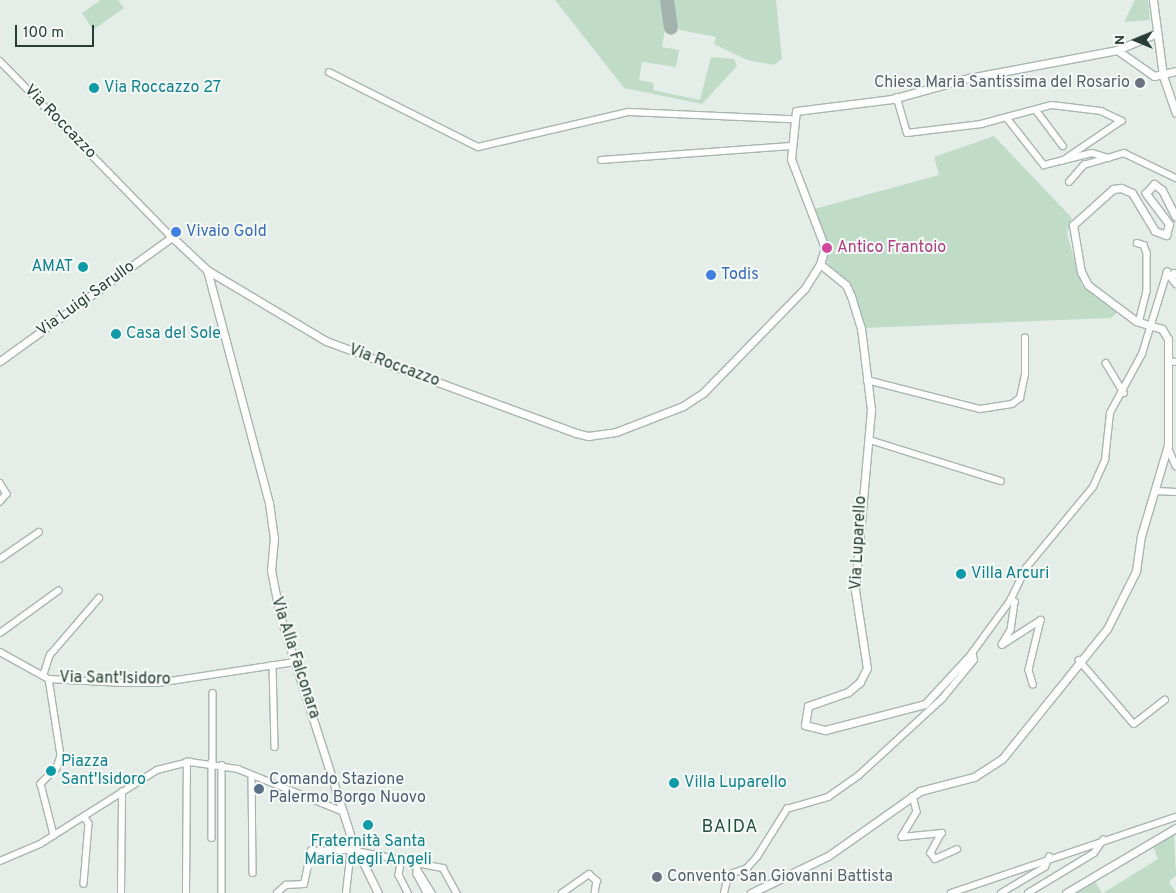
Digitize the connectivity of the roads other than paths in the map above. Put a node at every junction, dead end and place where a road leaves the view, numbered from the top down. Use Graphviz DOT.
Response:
graph roads {
  1 [pos="1153,0"];
  2 [pos="1157,33"];
  3 [pos="1117,50"];
  4 [pos="0,61"];
  5 [pos="1176,71"];
  6 [pos="328,72"];
  7 [pos="1163,76"];
  8 [pos="897,97"];
  9 [pos="1036,110"];
  10 [pos="1176,113"];
  11 [pos="792,118"];
  12 [pos="1006,118"];
  13 [pos="790,146"];
  14 [pos="1063,146"];
  15 [pos="1108,158"];
  16 [pos="601,160"];
  17 [pos="1063,161"];
  18 [pos="1176,178"];
  19 [pos="1069,182"];
  20 [pos="1176,217"];
  21 [pos="172,237"];
  22 [pos="1137,243"];
  23 [pos="820,264"];
  24 [pos="207,270"];
  25 [pos="1172,273"];
  26 [pos="1176,284"];
  27 [pos="1139,322"];
  28 [pos="1150,325"];
  29 [pos="1025,338"];
  30 [pos="0,361"];
  31 [pos="1172,361"];
  32 [pos="1106,363"];
  33 [pos="867,380"];
  34 [pos="1124,393"];
  35 [pos="870,440"];
  36 [pos="1168,445"];
  37 [pos="1176,466"];
  38 [pos="1001,481"];
  39 [pos="0,483"];
  40 [pos="1156,491"];
  41 [pos="1176,492"];
  42 [pos="0,502"];
  43 [pos="39,532"];
  44 [pos="0,559"];
  45 [pos="58,591"];
  46 [pos="99,598"];
  47 [pos="1011,599"];
  48 [pos="0,633"];
  49 [pos="0,652"];
  50 [pos="972,653"];
  51 [pos="1080,660"];
  52 [pos="296,662"];
  53 [pos="273,665"];
  54 [pos="43,676"];
  55 [pos="49,679"];
  56 [pos="1033,684"];
  57 [pos="212,693"];
  58 [pos="1165,700"];
  59 [pos="276,748"];
  60 [pos="187,762"];
  61 [pos="212,763"];
  62 [pos="222,765"];
  63 [pos="252,775"];
  64 [pos="122,792"];
  65 [pos="913,796"];
  66 [pos="344,812"];
  67 [pos="84,816"];
  68 [pos="1176,817"];
  69 [pos="1176,828"];
  70 [pos="54,836"];
  71 [pos="212,838"];
  72 [pos="1103,840"];
  73 [pos="957,849"];
  74 [pos="353,851"];
  75 [pos="1049,857"];
  76 [pos="402,858"];
  77 [pos="0,860"];
  78 [pos="418,866"];
  79 [pos="253,873"];
  80 [pos="84,884"];
  81 [pos="121,893"];
  82 [pos="186,893"];
  83 [pos="222,893"];
  84 [pos="277,893"];
  85 [pos="346,893"];
  86 [pos="378,893"];
  87 [pos="408,893"];
  88 [pos="427,893"];
  89 [pos="432,893"];
  90 [pos="457,893"];
  91 [pos="562,893"];
  92 [pos="594,893"];
  93 [pos="724,893"];
  94 [pos="751,893"];
  95 [pos="951,893"];
  96 [pos="1001,893"];
  97 [pos="1028,893"];
  98 [pos="1066,893"];
  1 -- 2 [label="street"];
  2 -- 3 [label="street"];
  2 -- 7 [label="street"];
  3 -- 7 [label="street"];
  3 -- 8 [label="street"];
  4 -- 21 [label="street, Via Roccazzo"];
  5 -- 7 [label="street"];
  6 -- 11 [label="street"];
  7 -- 10 [label="street"];
  8 -- 11 [label="street"];
  8 -- 12 [label="street"];
  9 -- 12 [label="street"];
  9 -- 14 [label="street"];
  9 -- 17 [label="street"];
  11 -- 13 [label="street"];
  12 -- 17 [label="street"];
  13 -- 16 [label="street"];
  13 -- 23 [label="street"];
  15 -- 17 [label="street"];
  15 -- 18 [label="street"];
  15 -- 19 [label="street"];
  20 -- 27 [label="street"];
  21 -- 24 [label="street, Via Roccazzo"];
  21 -- 30 [label="street, Via Luigi Sarullo"];
  22 -- 27 [label="street"];
  23 -- 24 [label="street, Via Roccazzo"];
  23 -- 33 [label="street, Via Luparello"];
  24 -- 52 [label="street, Via Alla Falconara"];
  25 -- 26 [label="street"];
  25 -- 28 [label="street"];
  27 -- 28 [label="street"];
  28 -- 31 [label="street"];
  28 -- 34 [label="street"];
  29 -- 33 [label="street"];
  31 -- 36 [label="street"];
  32 -- 34 [label="street"];
  33 -- 35 [label="street, Via Luparello"];
  34 -- 47 [label="street"];
  35 -- 38 [label="street"];
  35 -- 50 [label="street, Via Luparello"];
  36 -- 37 [label="street"];
  36 -- 40 [label="street"];
  39 -- 42 [label="street"];
  40 -- 41 [label="street"];
  40 -- 51 [label="street"];
  43 -- 44 [label="street"];
  45 -- 48 [label="street"];
  46 -- 54 [label="street"];
  47 -- 50 [label="street"];
  47 -- 56 [label="street"];
  49 -- 54 [label="street, Via Sant'Isidoro"];
  50 -- 93 [label="street"];
  51 -- 58 [label="street"];
  51 -- 65 [label="street"];
  52 -- 53 [label="street, Via Sant'Isidoro"];
  52 -- 66 [label="street, Via Alla Falconara"];
  53 -- 55 [label="street, Via Sant'Isidoro"];
  53 -- 59 [label="street"];
  54 -- 55 [label="street, Via Sant'Isidoro"];
  55 -- 70 [label="street"];
  57 -- 61 [label="street"];
  60 -- 61 [label="street"];
  60 -- 64 [label="street"];
  60 -- 82 [label="street"];
  61 -- 62 [label="street"];
  61 -- 71 [label="street"];
  62 -- 63 [label="street"];
  62 -- 83 [label="street"];
  63 -- 66 [label="street"];
  63 -- 79 [label="street"];
  64 -- 67 [label="street"];
  64 -- 81 [label="street"];
  65 -- 73 [label="street"];
  65 -- 94 [label="street"];
  66 -- 74 [label="street, Via Alla Falconara"];
  67 -- 70 [label="street"];
  67 -- 80 [label="street"];
  68 -- 72 [label="street"];
  69 -- 98 [label="street"];
  70 -- 77 [label="street"];
  72 -- 75 [label="street"];
  72 -- 97 [label="street"];
  74 -- 76 [label="street"];
  74 -- 84 [label="street"];
  74 -- 85 [label="street"];
  74 -- 86 [label="street, Via Alla Falconara"];
  75 -- 95 [label="street"];
  75 -- 96 [label="street"];
  76 -- 78 [label="street"];
  76 -- 87 [label="street"];
  78 -- 88 [label="street"];
  78 -- 89 [label="street"];
  78 -- 90 [label="street"];
  91 -- 92 [label="street"];
}
